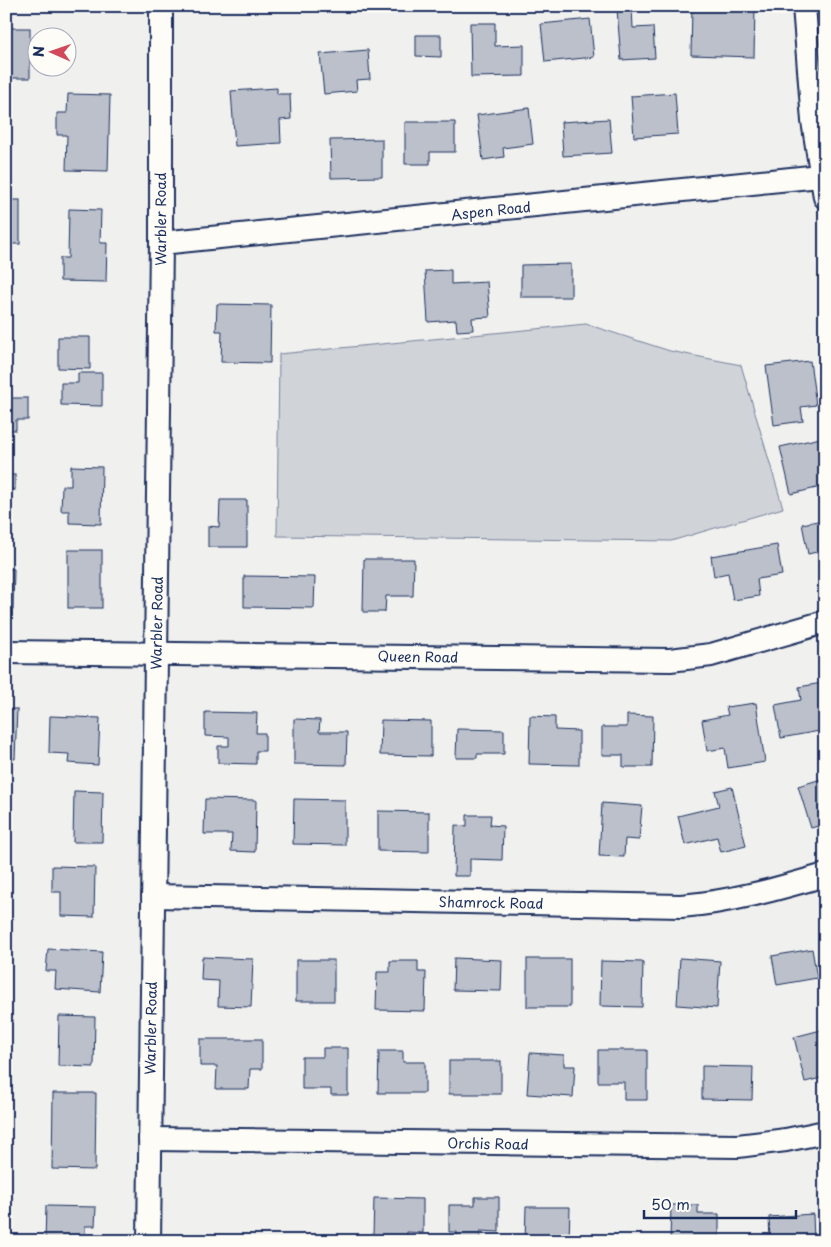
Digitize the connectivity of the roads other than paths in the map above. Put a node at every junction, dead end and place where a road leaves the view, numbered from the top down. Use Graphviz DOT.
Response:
graph roads {
  1 [pos="161,6"];
  2 [pos="804,6"];
  3 [pos="822,186"];
  4 [pos="162,243"];
  5 [pos="825,622"];
  6 [pos="6,652"];
  7 [pos="156,654"];
  8 [pos="825,875"];
  9 [pos="153,896"];
  10 [pos="825,1132"];
  11 [pos="150,1140"];
  12 [pos="149,1241"];
  1 -- 4 [label="street, Warbler Road"];
  2 -- 3 [label="street"];
  3 -- 4 [label="street, Aspen Road"];
  4 -- 7 [label="street, Warbler Road"];
  5 -- 7 [label="street, Queen Road"];
  6 -- 7 [label="street, Queen Road"];
  7 -- 9 [label="street, Warbler Road"];
  8 -- 9 [label="street, Shamrock Road"];
  9 -- 11 [label="street, Warbler Road"];
  10 -- 11 [label="street, Orchis Road"];
  11 -- 12 [label="street, Warbler Road"];
}
